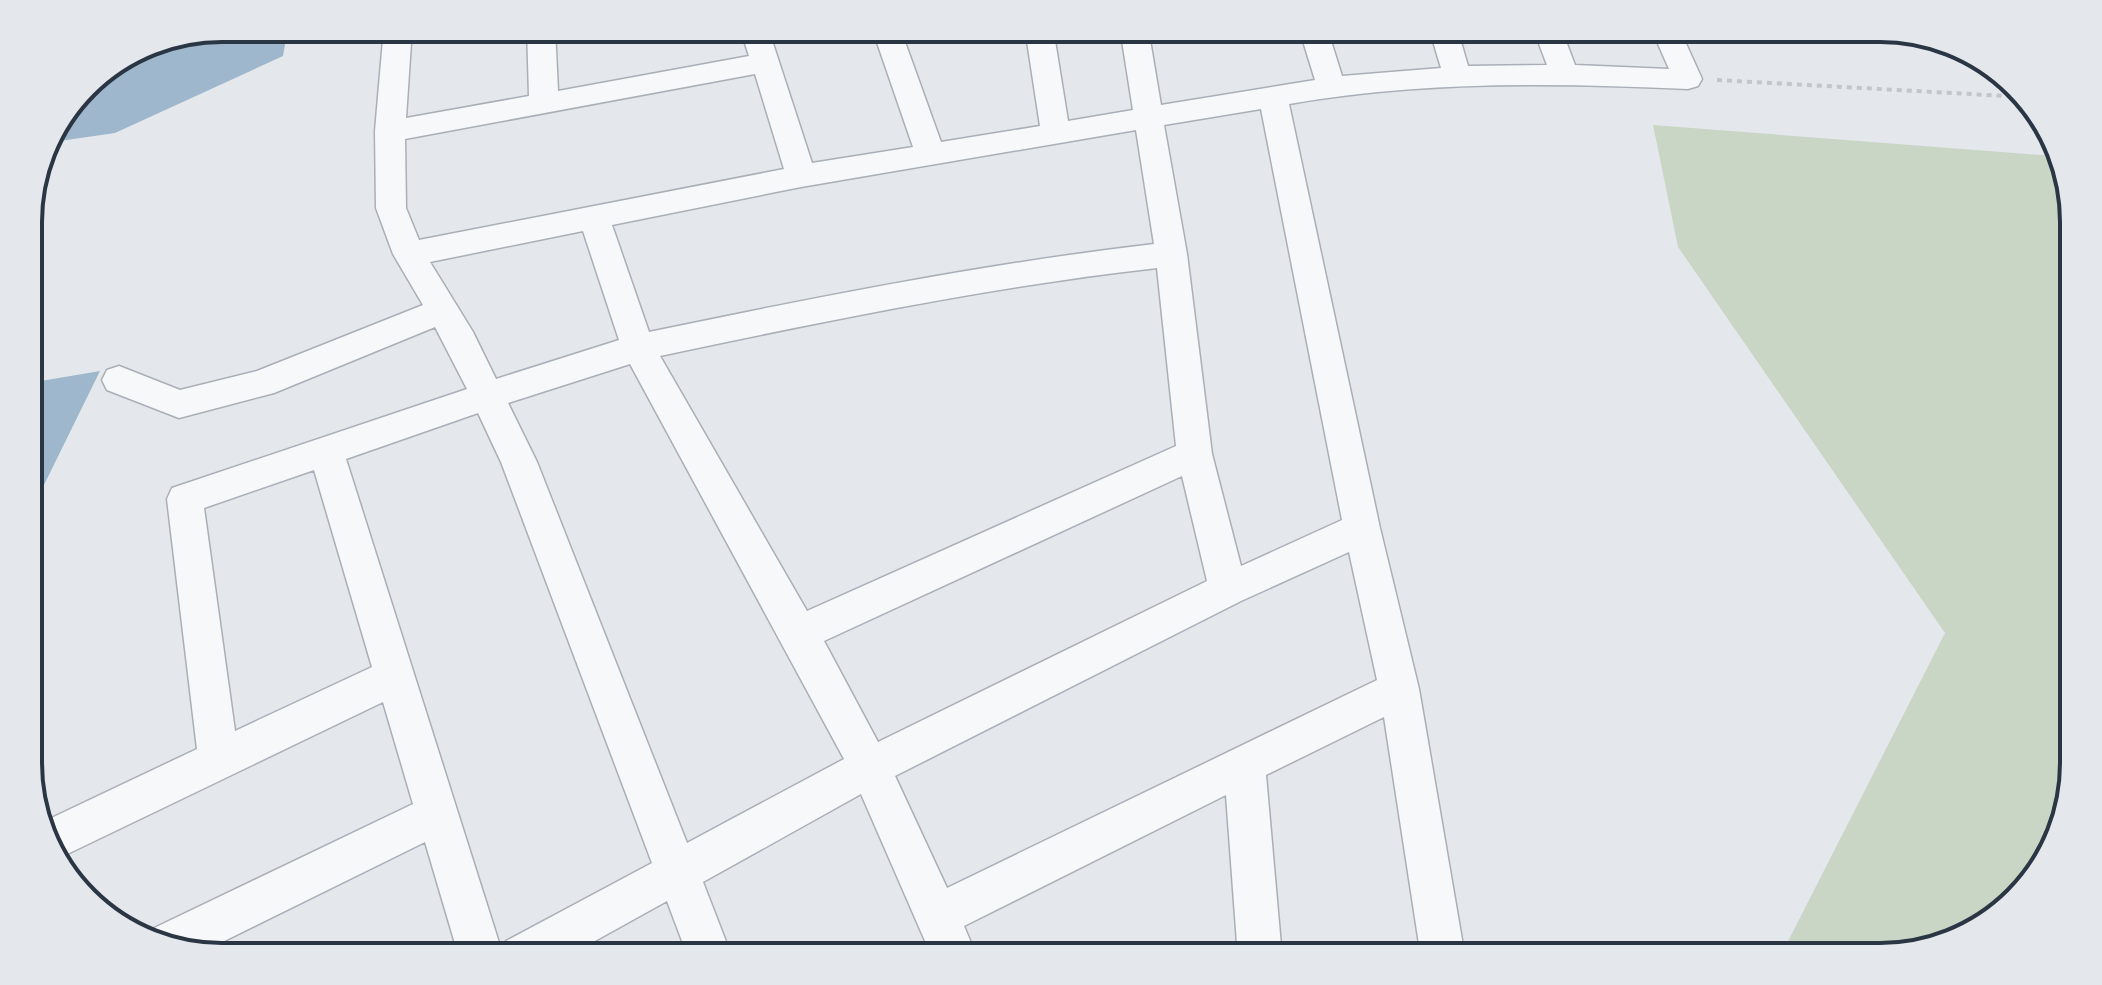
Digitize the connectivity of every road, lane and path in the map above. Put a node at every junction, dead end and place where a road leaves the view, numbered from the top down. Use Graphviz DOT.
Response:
graph roads {
  1 [pos="397,42"];
  2 [pos="542,42"];
  3 [pos="758,42"];
  4 [pos="891,42"];
  5 [pos="1041,42"];
  6 [pos="1136,42"];
  7 [pos="1317,42"];
  8 [pos="1447,42"];
  9 [pos="1552,42"];
  10 [pos="1671,42"];
  11 [pos="764,63"];
  12 [pos="1565,74"];
  13 [pos="1457,76"];
  14 [pos="1688,79"];
  15 [pos="1331,87"];
  16 [pos="2008,96"];
  17 [pos="1274,99"];
  18 [pos="544,103"];
  19 [pos="1148,120"];
  20 [pos="390,131"];
  21 [pos="1055,131"];
  22 [pos="930,154"];
  23 [pos="801,176"];
  24 [pos="594,218"];
  25 [pos="409,254"];
  26 [pos="1171,254"];
  27 [pos="443,310"];
  28 [pos="638,348"];
  29 [pos="119,380"];
  30 [pos="487,393"];
  31 [pos="326,452"];
  32 [pos="1194,454"];
  33 [pos="1362,528"];
  34 [pos="1228,589"];
  35 [pos="799,633"];
  36 [pos="393,677"];
  37 [pos="1399,689"];
  38 [pos="219,760"];
  39 [pos="870,767"];
  40 [pos="1245,767"];
  41 [pos="435,815"];
  42 [pos="58,837"];
  43 [pos="678,872"];
  44 [pos="937,916"];
  45 [pos="181,938"];
  46 [pos="476,943"];
  47 [pos="548,943"];
  48 [pos="705,943"];
  49 [pos="949,943"];
  50 [pos="1259,943"];
  51 [pos="1441,943"];
  1 -- 20 [label="street"];
  2 -- 18 [label="street"];
  3 -- 11 [label="street"];
  4 -- 22 [label="street"];
  5 -- 21 [label="street"];
  6 -- 19 [label="street"];
  7 -- 15 [label="street"];
  8 -- 13 [label="street"];
  9 -- 12 [label="street"];
  10 -- 14 [label="street"];
  11 -- 18 [label="street"];
  11 -- 23 [label="street"];
  12 -- 13 [label="street"];
  12 -- 14 [label="street"];
  13 -- 15 [label="street"];
  14 -- 16 [label="path"];
  15 -- 17 [label="street"];
  17 -- 19 [label="street"];
  17 -- 33 [label="street"];
  18 -- 20 [label="street"];
  19 -- 21 [label="street"];
  19 -- 26 [label="street"];
  20 -- 25 [label="street"];
  21 -- 22 [label="street"];
  22 -- 23 [label="street"];
  23 -- 24 [label="street"];
  24 -- 25 [label="street"];
  24 -- 28 [label="street"];
  25 -- 27 [label="street"];
  26 -- 28 [label="street"];
  26 -- 32 [label="street"];
  27 -- 29 [label="street"];
  27 -- 30 [label="street"];
  28 -- 30 [label="street"];
  28 -- 35 [label="street"];
  30 -- 31 [label="street"];
  30 -- 43 [label="street"];
  31 -- 36 [label="street"];
  31 -- 38 [label="street"];
  32 -- 34 [label="street"];
  32 -- 35 [label="street"];
  33 -- 34 [label="street"];
  33 -- 37 [label="street"];
  34 -- 39 [label="street"];
  35 -- 39 [label="street"];
  36 -- 38 [label="street"];
  36 -- 41 [label="street"];
  37 -- 40 [label="street"];
  37 -- 51 [label="street"];
  38 -- 42 [label="street"];
  39 -- 43 [label="street"];
  39 -- 44 [label="street"];
  40 -- 44 [label="street"];
  40 -- 50 [label="street"];
  41 -- 45 [label="street"];
  41 -- 46 [label="street"];
  43 -- 47 [label="street"];
  43 -- 48 [label="street"];
  44 -- 49 [label="street"];
}
